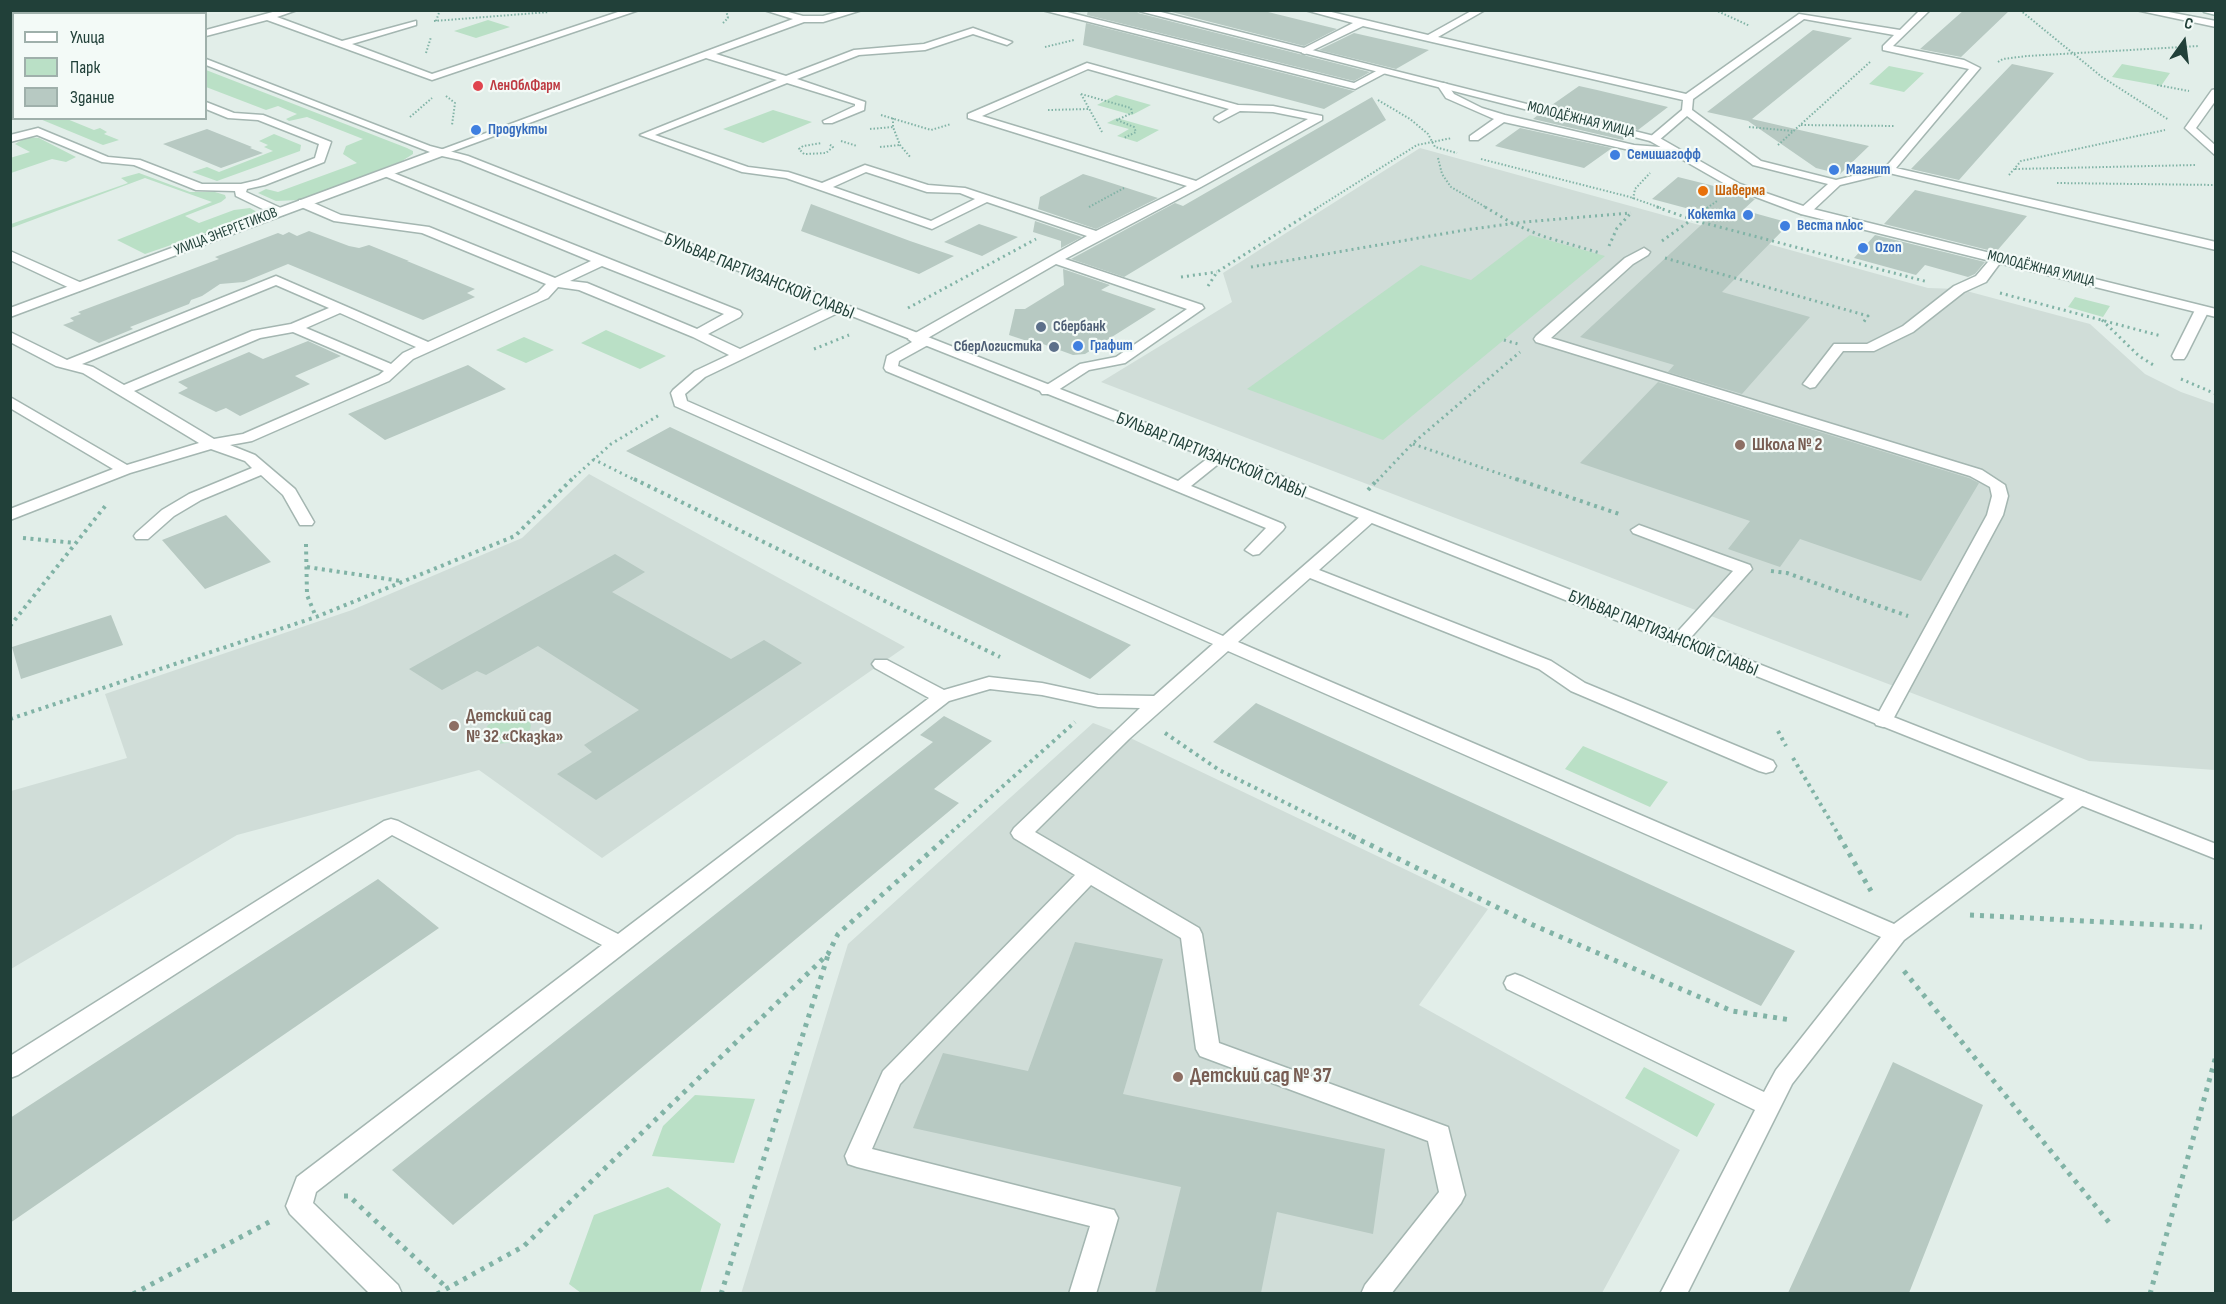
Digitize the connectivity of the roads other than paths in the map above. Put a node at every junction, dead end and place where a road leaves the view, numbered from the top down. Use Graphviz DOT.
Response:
graph roads {
  1 [pos="293,10"];
  2 [pos="635,10"];
  3 [pos="768,10"];
  4 [pos="858,10"];
  5 [pos="1046,10"];
  6 [pos="1310,10"];
  7 [pos="1481,10"];
  8 [pos="1926,10"];
  9 [pos="2140,10"];
  10 [pos="2207,10"];
  11 [pos="1144,11"];
  12 [pos="2216,12"];
  13 [pos="268,17"];
  14 [pos="803,19"];
  15 [pos="1363,22"];
  16 [pos="413,23"];
  17 [pos="2216,24"];
  18 [pos="207,33"];
  19 [pos="1901,33"];
  20 [pos="1429,38"];
  21 [pos="1007,42"];
  22 [pos="342,44"];
  23 [pos="1305,51"];
  24 [pos="706,55"];
  25 [pos="207,62"];
  26 [pos="1384,71"];
  27 [pos="787,80"];
  28 [pos="1443,86"];
  29 [pos="2216,92"];
  30 [pos="1688,98"];
  31 [pos="207,105"];
  32 [pos="1238,108"];
  33 [pos="1688,111"];
  34 [pos="1502,118"];
  35 [pos="1219,119"];
  36 [pos="828,121"];
  37 [pos="1474,138"];
  38 [pos="10,139"];
  39 [pos="1654,139"];
  40 [pos="1673,151"];
  41 [pos="441,152"];
  42 [pos="2216,153"];
  43 [pos="1890,170"];
  44 [pos="386,173"];
  45 [pos="1836,183"];
  46 [pos="1197,185"];
  47 [pos="823,187"];
  48 [pos="241,188"];
  49 [pos="986,198"];
  50 [pos="303,203"];
  51 [pos="1805,211"];
  52 [pos="279,212"];
  53 [pos="1096,235"];
  54 [pos="2216,246"];
  55 [pos="1644,252"];
  56 [pos="10,255"];
  57 [pos="1054,259"];
  58 [pos="1997,259"];
  59 [pos="602,261"];
  60 [pos="555,283"];
  61 [pos="79,287"];
  62 [pos="837,308"];
  63 [pos="340,309"];
  64 [pos="2209,312"];
  65 [pos="10,313"];
  66 [pos="294,328"];
  67 [pos="698,334"];
  68 [pos="10,336"];
  69 [pos="919,340"];
  70 [pos="429,347"];
  71 [pos="740,355"];
  72 [pos="2179,356"];
  73 [pos="67,365"];
  74 [pos="394,370"];
  75 [pos="1810,384"];
  76 [pos="123,391"];
  77 [pos="1047,391"];
  78 [pos="10,401"];
  79 [pos="212,444"];
  80 [pos="1217,458"];
  81 [pos="262,469"];
  82 [pos="125,470"];
  83 [pos="1180,487"];
  84 [pos="10,515"];
  85 [pos="1368,518"];
  86 [pos="306,522"];
  87 [pos="1639,530"];
  88 [pos="142,536"];
  89 [pos="1253,550"];
  90 [pos="1307,571"];
  91 [pos="1678,640"];
  92 [pos="1225,643"];
  93 [pos="881,664"];
  94 [pos="942,697"];
  95 [pos="1149,709"];
  96 [pos="1882,721"];
  97 [pos="1766,766"];
  98 [pos="2079,798"];
  99 [pos="2216,852"];
  100 [pos="1089,874"];
  101 [pos="1890,941"];
  102 [pos="619,945"];
  103 [pos="1515,983"];
  104 [pos="10,1068"];
  105 [pos="1769,1106"];
  106 [pos="390,1293"];
  107 [pos="1082,1293"];
  108 [pos="1374,1293"];
  109 [pos="1673,1293"];
  1 -- 13 [label="street"];
  2 -- 22 [label="street"];
  3 -- 14 [label="street"];
  4 -- 14 [label="street"];
  5 -- 26 [label="street"];
  6 -- 15 [label="street"];
  7 -- 20 [label="street"];
  8 -- 19 [label="street"];
  9 -- 17 [label="street"];
  10 -- 12 [label="street"];
  11 -- 23 [label="street, МОЛОДЁЖНАЯ УЛИЦА"];
  13 -- 18 [label="street"];
  13 -- 22 [label="street"];
  14 -- 24 [label="street, УЛИЦА ЭНЕРГЕТИКОВ"];
  15 -- 20 [label="street"];
  15 -- 23 [label="street"];
  16 -- 22 [label="street"];
  19 -- 30 [label="street"];
  19 -- 43 [label="street"];
  20 -- 30 [label="street"];
  21 -- 27 [label="street"];
  23 -- 26 [label="street, МОЛОДЁЖНАЯ УЛИЦА"];
  24 -- 27 [label="street"];
  24 -- 41 [label="street, УЛИЦА ЭНЕРГЕТИКОВ"];
  25 -- 41 [label="street, БУЛЬВАР ПАРТИЗАНСКОЙ СЛАВЫ"];
  26 -- 28 [label="street, МОЛОДЁЖНАЯ УЛИЦА"];
  27 -- 36 [label="street"];
  27 -- 47 [label="street"];
  28 -- 34 [label="street"];
  28 -- 39 [label="street, МОЛОДЁЖНАЯ УЛИЦА"];
  29 -- 42 [label="street"];
  30 -- 33 [label="street"];
  31 -- 48 [label="street"];
  32 -- 35 [label="street"];
  32 -- 46 [label="street"];
  32 -- 46 [label="street"];
  33 -- 39 [label="street"];
  33 -- 45 [label="street"];
  34 -- 37 [label="street"];
  34 -- 40 [label="street"];
  38 -- 48 [label="street"];
  39 -- 40 [label="street, МОЛОДЁЖНАЯ УЛИЦА"];
  40 -- 51 [label="street, МОЛОДЁЖНАЯ УЛИЦА"];
  41 -- 44 [label="street, УЛИЦА ЭНЕРГЕТИКОВ"];
  41 -- 62 [label="street, БУЛЬВАР ПАРТИЗАНСКОЙ СЛАВЫ"];
  43 -- 45 [label="street"];
  43 -- 54 [label="street"];
  44 -- 50 [label="street, УЛИЦА ЭНЕРГЕТИКОВ"];
  44 -- 59 [label="street"];
  45 -- 51 [label="street"];
  46 -- 53 [label="street"];
  47 -- 49 [label="street"];
  47 -- 49 [label="street"];
  48 -- 52 [label="street"];
  49 -- 53 [label="street"];
  50 -- 52 [label="street, УЛИЦА ЭНЕРГЕТИКОВ"];
  50 -- 60 [label="street"];
  51 -- 58 [label="street, МОЛОДЁЖНАЯ УЛИЦА"];
  52 -- 61 [label="street, УЛИЦА ЭНЕРГЕТИКОВ"];
  53 -- 57 [label="street"];
  55 -- 96 [label="street"];
  56 -- 61 [label="street"];
  57 -- 69 [label="street"];
  57 -- 77 [label="street"];
  58 -- 64 [label="street, МОЛОДЁЖНАЯ УЛИЦА"];
  58 -- 75 [label="street"];
  59 -- 60 [label="street"];
  59 -- 67 [label="street"];
  60 -- 67 [label="street"];
  60 -- 70 [label="street"];
  61 -- 65 [label="street, УЛИЦА ЭНЕРГЕТИКОВ"];
  62 -- 69 [label="street, БУЛЬВАР ПАРТИЗАНСКОЙ СЛАВЫ"];
  62 -- 71 [label="street"];
  63 -- 66 [label="street"];
  63 -- 70 [label="street"];
  63 -- 73 [label="street"];
  64 -- 72 [label="street"];
  66 -- 74 [label="street"];
  66 -- 76 [label="street"];
  67 -- 71 [label="street"];
  68 -- 73 [label="street"];
  69 -- 77 [label="street, БУЛЬВАР ПАРТИЗАНСКОЙ СЛАВЫ"];
  69 -- 83 [label="street"];
  70 -- 74 [label="street"];
  71 -- 92 [label="street"];
  73 -- 76 [label="street"];
  74 -- 79 [label="street"];
  76 -- 79 [label="street"];
  77 -- 80 [label="street, БУЛЬВАР ПАРТИЗАНСКОЙ СЛАВЫ"];
  78 -- 82 [label="street"];
  79 -- 81 [label="street"];
  79 -- 82 [label="street"];
  80 -- 83 [label="street"];
  80 -- 85 [label="street, БУЛЬВАР ПАРТИЗАНСКОЙ СЛАВЫ"];
  81 -- 86 [label="street"];
  81 -- 88 [label="street"];
  82 -- 84 [label="street"];
  83 -- 89 [label="street"];
  85 -- 90 [label="street"];
  85 -- 91 [label="street, БУЛЬВАР ПАРТИЗАНСКОЙ СЛАВЫ"];
  87 -- 91 [label="street"];
  90 -- 92 [label="street"];
  90 -- 97 [label="street"];
  91 -- 96 [label="street, БУЛЬВАР ПАРТИЗАНСКОЙ СЛАВЫ"];
  92 -- 95 [label="street"];
  92 -- 101 [label="street"];
  93 -- 94 [label="street"];
  94 -- 95 [label="street"];
  94 -- 102 [label="street"];
  95 -- 100 [label="street"];
  96 -- 98 [label="street, БУЛЬВАР ПАРТИЗАНСКОЙ СЛАВЫ"];
  98 -- 99 [label="street, БУЛЬВАР ПАРТИЗАНСКОЙ СЛАВЫ"];
  98 -- 101 [label="street"];
  100 -- 107 [label="street"];
  100 -- 108 [label="street"];
  101 -- 105 [label="street"];
  102 -- 104 [label="street"];
  102 -- 106 [label="street"];
  103 -- 105 [label="street"];
  105 -- 109 [label="street"];
}
